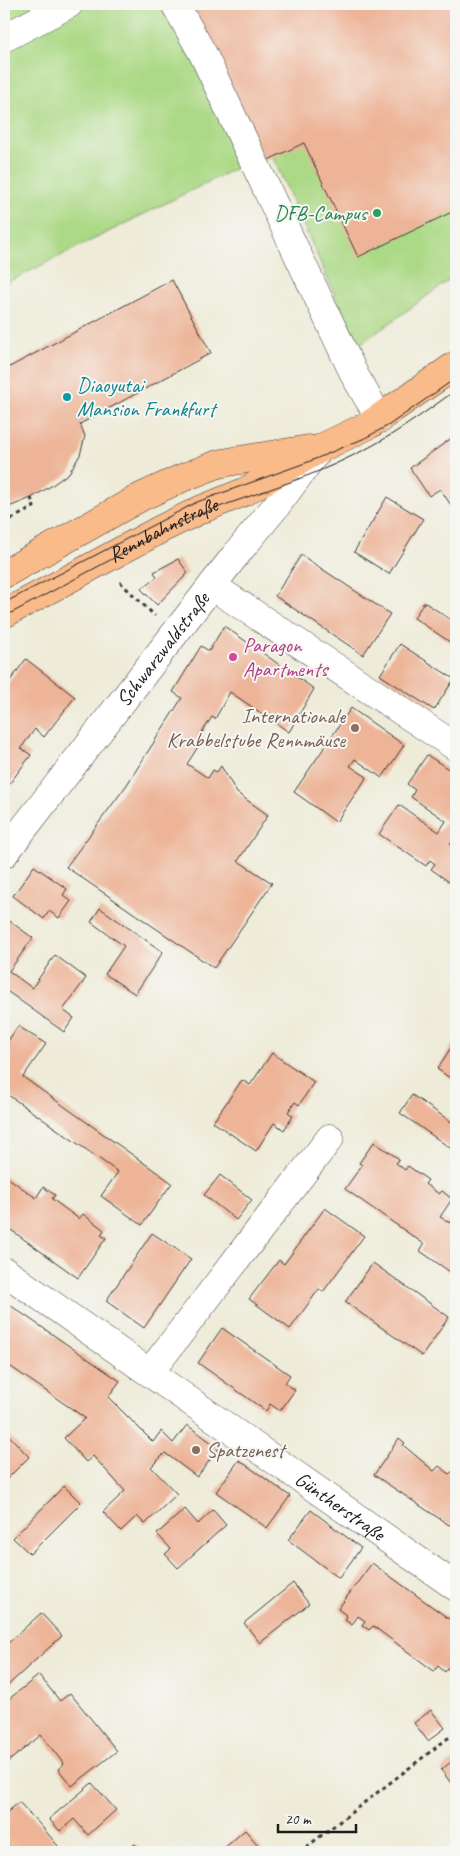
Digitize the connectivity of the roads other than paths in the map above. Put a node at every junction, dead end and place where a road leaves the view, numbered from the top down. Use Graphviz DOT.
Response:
graph roads {
  1 [pos="69,4"];
  2 [pos="175,4"];
  3 [pos="4,38"];
  4 [pos="456,365"];
  5 [pos="380,419"];
  6 [pos="323,447"];
  7 [pos="294,451"];
  8 [pos="4,574"];
  9 [pos="212,586"];
  10 [pos="4,603"];
  11 [pos="4,614"];
  12 [pos="456,747"];
  13 [pos="4,854"];
  14 [pos="330,1138"];
  15 [pos="4,1271"];
  16 [pos="150,1372"];
  17 [pos="451,1576"];
  1 -- 3 [label="street"];
  2 -- 5 [label="street"];
  4 -- 5 [label="main road, Rennbahnstraße"];
  5 -- 6 [label="main road, Rennbahnstraße"];
  6 -- 7 [label="main road, Rennbahnstraße"];
  6 -- 9 [label="street, Schwarzwaldstraße"];
  6 -- 11 [label="main road, Rennbahnstraße"];
  7 -- 8 [label="main road, Rennbahnstraße"];
  7 -- 10 [label="street"];
  9 -- 12 [label="street"];
  9 -- 13 [label="street, Schwarzwaldstraße"];
  14 -- 16 [label="street"];
  15 -- 16 [label="street, Güntherstraße"];
  16 -- 17 [label="street, Güntherstraße"];
}
